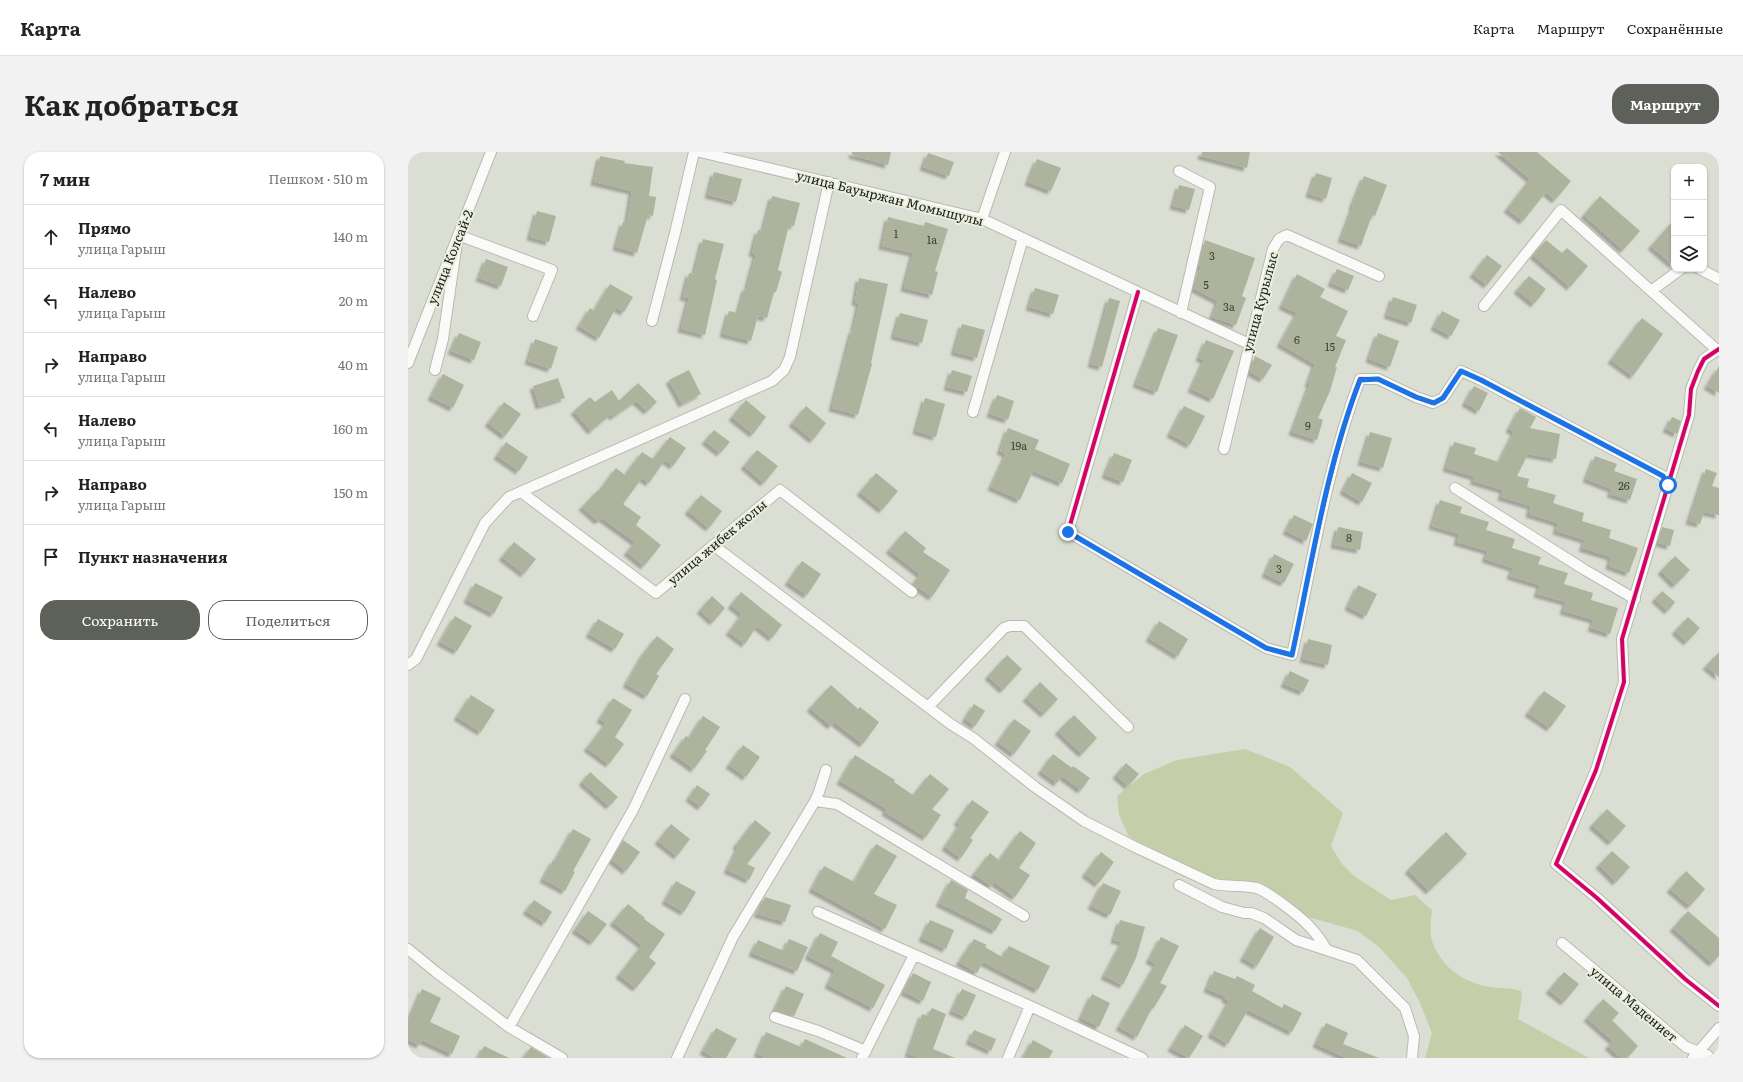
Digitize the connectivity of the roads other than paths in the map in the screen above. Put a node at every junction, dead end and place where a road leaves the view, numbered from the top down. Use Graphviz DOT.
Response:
graph roads {
  1 [pos="491,152"];
  2 [pos="694,152"];
  3 [pos="700,152"];
  4 [pos="1005,152"];
  5 [pos="1179,171"];
  6 [pos="829,182"];
  7 [pos="982,219"];
  8 [pos="458,235"];
  9 [pos="1023,238"];
  10 [pos="1676,272"];
  11 [pos="1706,272"];
  12 [pos="1379,276"];
  13 [pos="1719,279"];
  14 [pos="1651,291"];
  15 [pos="1138,292"];
  16 [pos="1484,306"];
  17 [pos="1182,313"];
  18 [pos="533,316"];
  19 [pos="652,321"];
  20 [pos="1249,344"];
  21 [pos="1718,350"];
  22 [pos="408,363"];
  23 [pos="435,370"];
  24 [pos="973,412"];
  25 [pos="1224,449"];
  26 [pos="1668,485"];
  27 [pos="1455,488"];
  28 [pos="522,492"];
  29 [pos="713,545"];
  30 [pos="912,592"];
  31 [pos="1635,599"];
  32 [pos="408,665"];
  33 [pos="685,699"];
  34 [pos="928,707"];
  35 [pos="1128,727"];
  36 [pos="826,770"];
  37 [pos="814,801"];
  38 [pos="1179,884"];
  39 [pos="818,912"];
  40 [pos="1024,916"];
  41 [pos="1562,943"];
  42 [pos="408,949"];
  43 [pos="1328,950"];
  44 [pos="914,954"];
  45 [pos="1030,1006"];
  46 [pos="1719,1006"];
  47 [pos="775,1017"];
  48 [pos="510,1026"];
  49 [pos="1719,1028"];
  50 [pos="864,1054"];
  51 [pos="1696,1055"];
  52 [pos="562,1058"];
  53 [pos="677,1058"];
  54 [pos="1008,1058"];
  55 [pos="1142,1058"];
  56 [pos="1412,1058"];
  57 [pos="1710,1058"];
  1 -- 8 [label="street, улица Колсай-2"];
  2 -- 19 [label="street"];
  3 -- 6 [label="street, улица Бауыржан Момышулы"];
  4 -- 7 [label="street"];
  5 -- 17 [label="street"];
  6 -- 7 [label="street, улица Бауыржан Момышулы"];
  6 -- 28 [label="street"];
  7 -- 9 [label="street, улица Бауыржан Момышулы"];
  8 -- 18 [label="street"];
  8 -- 22 [label="street, улица Колсай-2"];
  8 -- 23 [label="street"];
  9 -- 15 [label="street, улица Бауыржан Момышулы"];
  9 -- 24 [label="street"];
  10 -- 14 [label="street"];
  11 -- 13 [label="street"];
  12 -- 20 [label="street, улица Курылыс"];
  14 -- 16 [label="street"];
  14 -- 21 [label="street"];
  15 -- 17 [label="street, улица Бауыржан Момышулы"];
  15 -- 26 [label="street"];
  17 -- 20 [label="street, улица Бауыржан Момышулы"];
  20 -- 25 [label="street, улица Курылыс"];
  21 -- 26 [label="street"];
  26 -- 31 [label="street"];
  27 -- 31 [label="street"];
  28 -- 29 [label="street, улица жибек жолы"];
  28 -- 32 [label="street"];
  29 -- 30 [label="street, улица жибек жолы"];
  29 -- 34 [label="street"];
  31 -- 46 [label="street"];
  33 -- 48 [label="street"];
  34 -- 35 [label="street"];
  34 -- 43 [label="street"];
  36 -- 37 [label="street"];
  37 -- 40 [label="street"];
  37 -- 53 [label="street"];
  38 -- 43 [label="street"];
  39 -- 44 [label="street"];
  41 -- 51 [label="street, улица Мадениет"];
  42 -- 48 [label="street"];
  43 -- 56 [label="street"];
  44 -- 45 [label="street"];
  44 -- 50 [label="street"];
  45 -- 54 [label="street"];
  45 -- 55 [label="street"];
  47 -- 50 [label="street"];
  48 -- 52 [label="street"];
  49 -- 51 [label="street"];
  51 -- 57 [label="street, улица Мадениет"];
}
